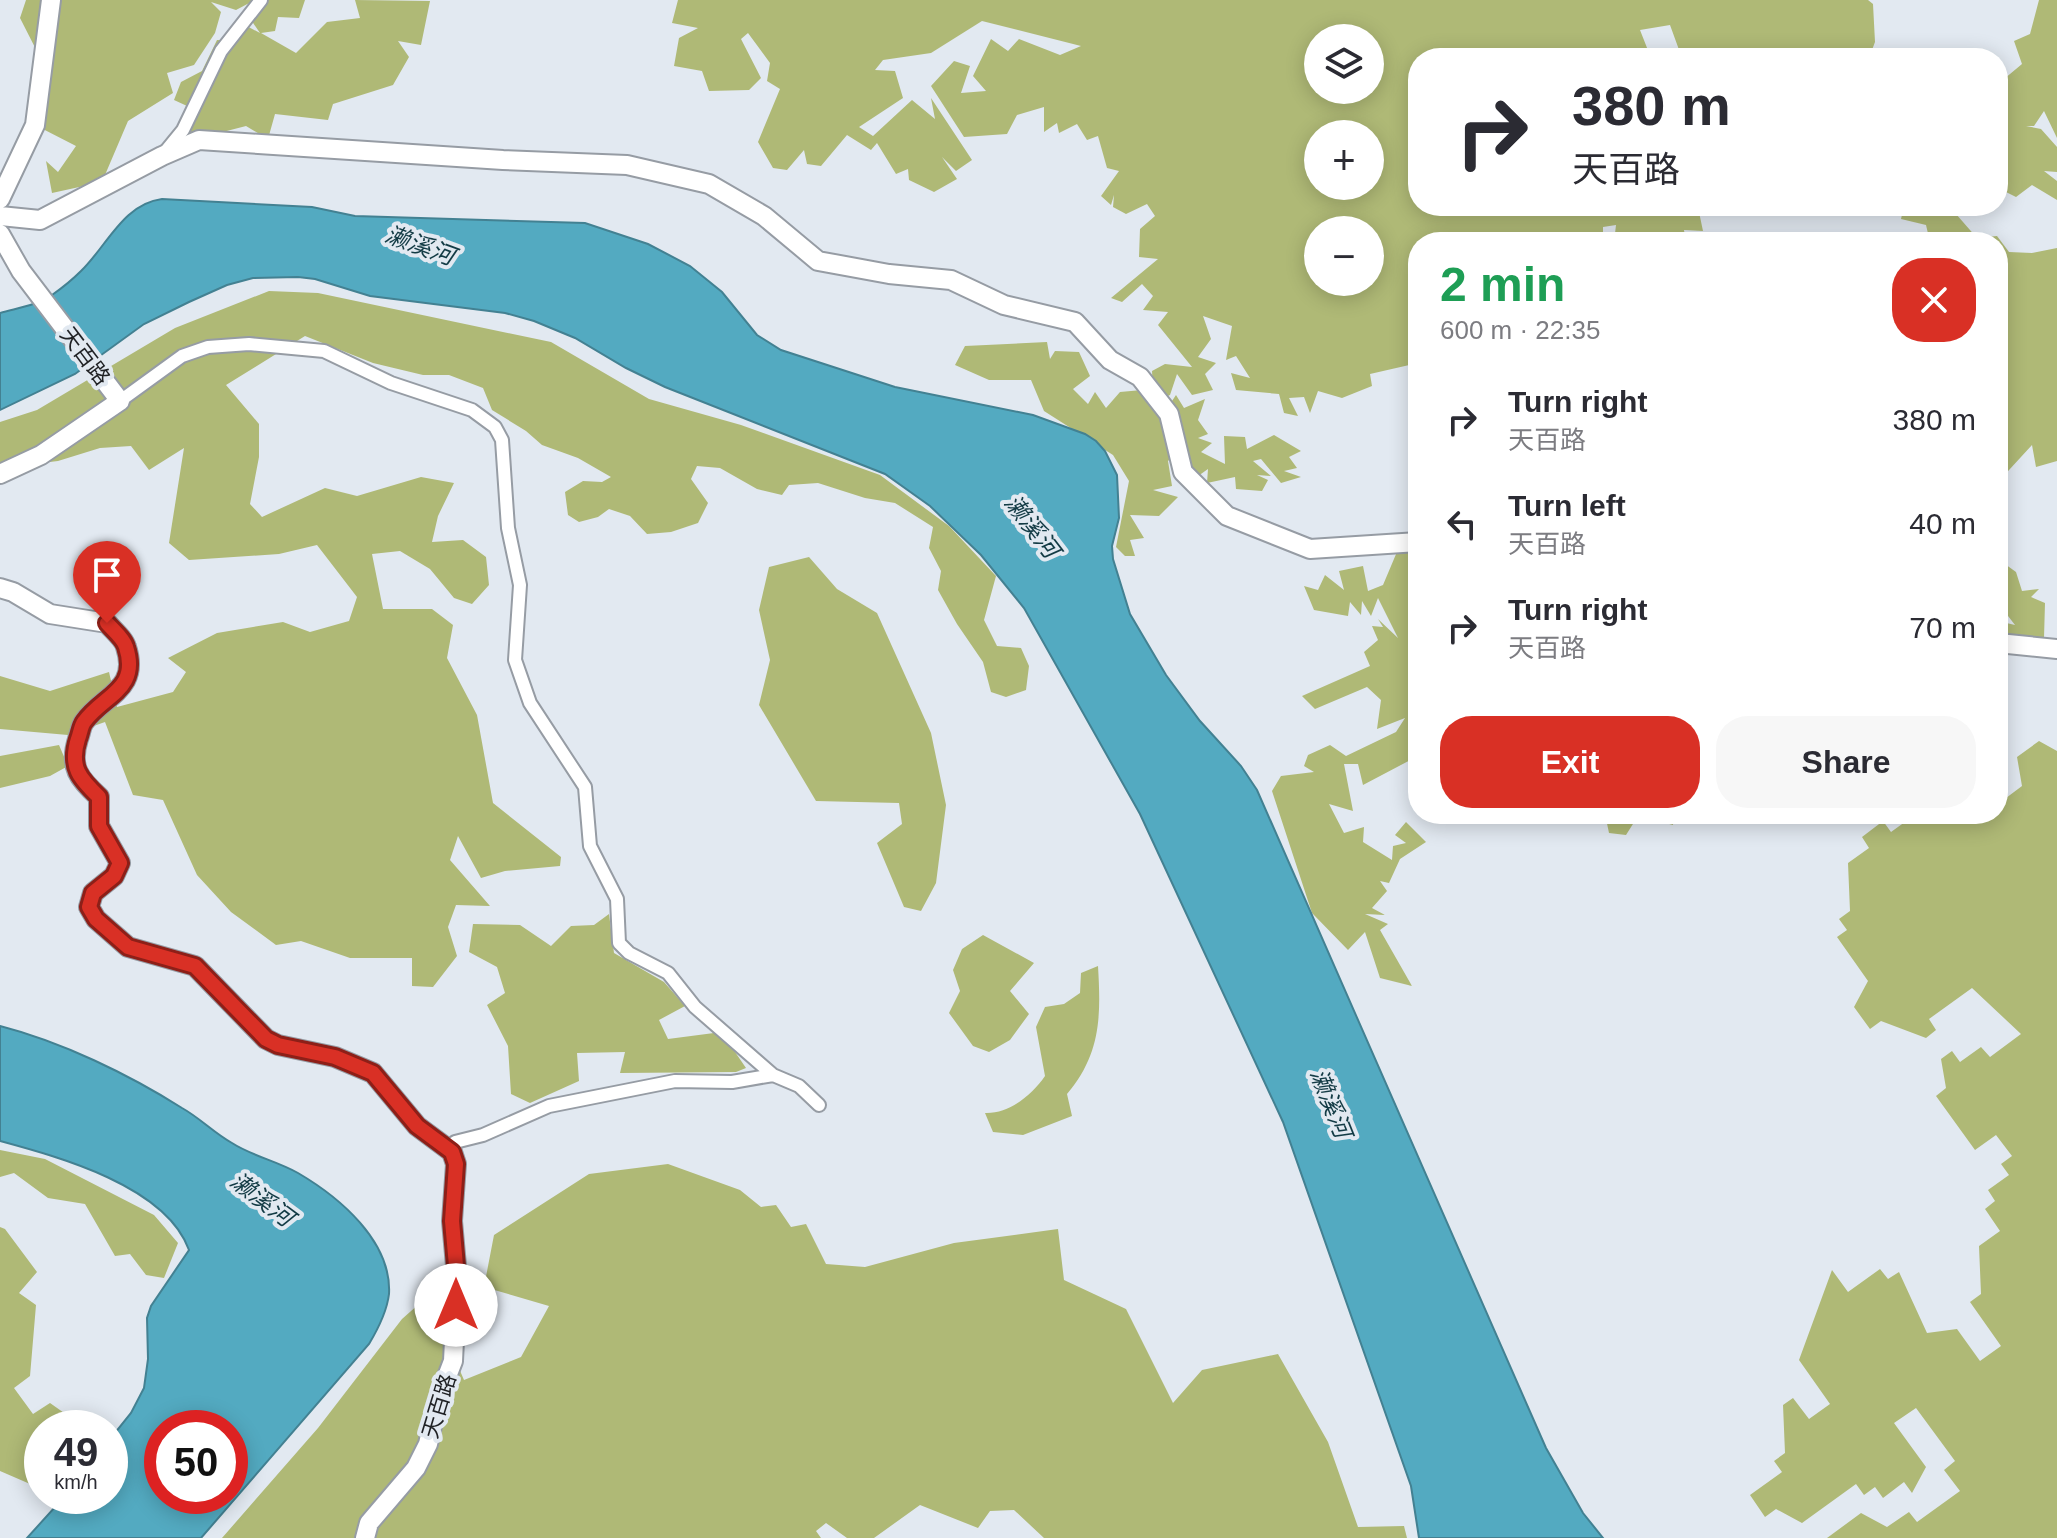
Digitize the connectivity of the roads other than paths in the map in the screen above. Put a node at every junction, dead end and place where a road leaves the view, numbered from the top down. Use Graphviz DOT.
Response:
graph roads {
  1 [pos="51,0"];
  2 [pos="261,0"];
  3 [pos="162,156"];
  4 [pos="0,199"];
  5 [pos="0,216"];
  6 [pos="0,234"];
  7 [pos="120,401"];
  8 [pos="0,474"];
  9 [pos="1408,543"];
  10 [pos="0,588"];
  11 [pos="2008,644"];
  12 [pos="2057,649"];
  13 [pos="773,1075"];
  14 [pos="819,1105"];
  15 [pos="452,1152"];
  16 [pos="365,1538"];
  1 -- 4 [label="main road"];
  2 -- 3 [label="street"];
  3 -- 5 [label="main road"];
  3 -- 9 [label="main road"];
  6 -- 7 [label="main road, 天百路"];
  7 -- 8 [label="main road, 天百路"];
  7 -- 13 [label="street"];
  10 -- 15 [label="main road"];
  11 -- 12 [label="main road"];
  13 -- 14 [label="street"];
  13 -- 15 [label="street"];
  15 -- 16 [label="main road, 天百路"];
}
